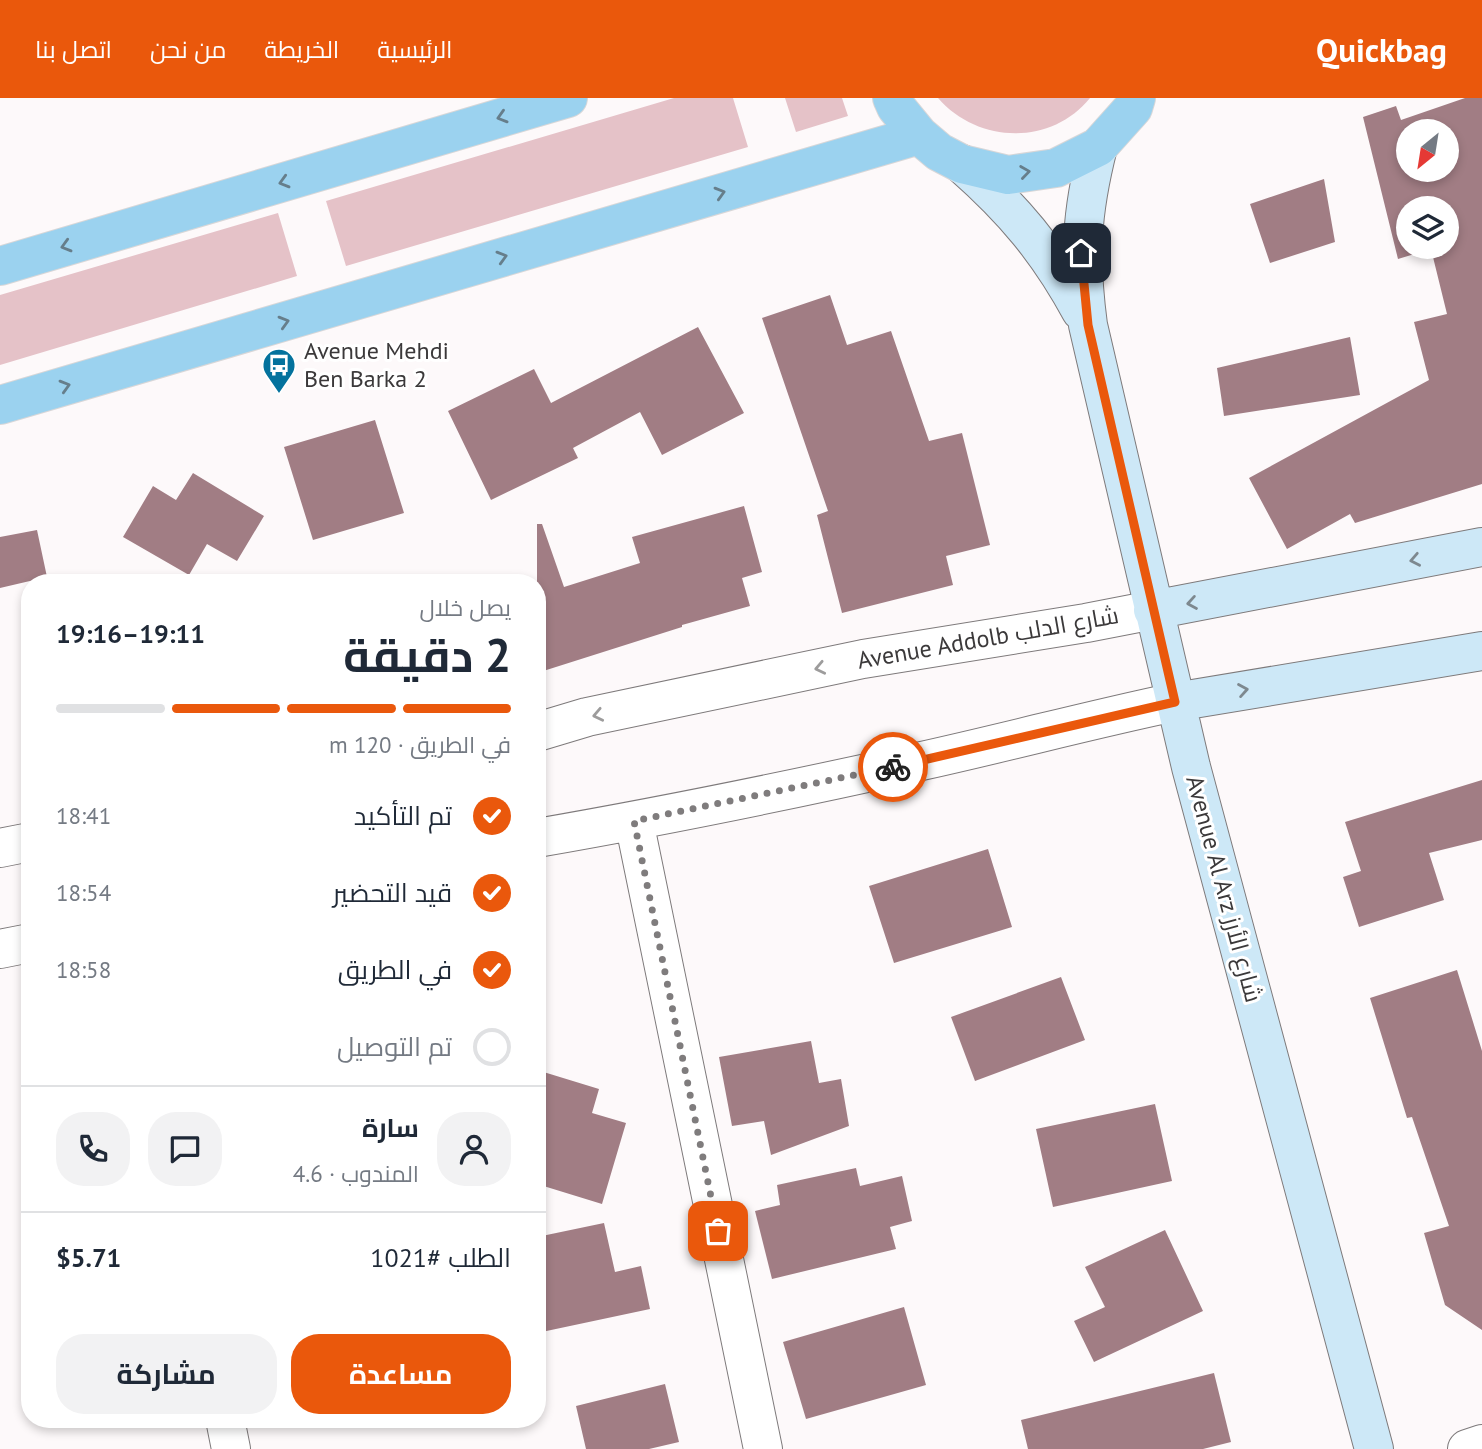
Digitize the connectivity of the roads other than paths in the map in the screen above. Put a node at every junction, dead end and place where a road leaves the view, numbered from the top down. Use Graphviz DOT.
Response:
graph roads {
  1 [pos="568,98"];
  2 [pos="892,98"];
  3 [pos="1136,98"];
  4 [pos="919,135"];
  5 [pos="1098,147"];
  6 [pos="962,164"];
  7 [pos="0,266"];
  8 [pos="1088,325"];
  9 [pos="0,405"];
  10 [pos="1482,547"];
  11 [pos="1153,610"];
  12 [pos="1482,651"];
  13 [pos="1175,702"];
  14 [pos="546,729"];
  15 [pos="634,821"];
  16 [pos="546,836"];
  17 [pos="21,844"];
  18 [pos="0,848"];
  19 [pos="21,945"];
  20 [pos="0,949"];
  21 [pos="227,1428"];
  22 [pos="1482,1444"];
  23 [pos="231,1449"];
  24 [pos="763,1449"];
  25 [pos="1374,1449"];
  26 [pos="1467,1449"];
  1 -- 7 [label="main road, one-way"];
  2 -- 4 [label="main road"];
  3 -- 5 [label="main road"];
  4 -- 6 [label="main road"];
  9 -- 4 [label="main road, one-way"];
  6 -- 5 [label="main road, one-way"];
  5 -- 8 [label="street, Avenue Al Arz شارع الأرز"];
  6 -- 8 [label="street, Avenue Al Arz شارع الأرز"];
  8 -- 11 [label="street, Avenue Al Arz شارع الأرز"];
  10 -- 11 [label="street, Avenue Addolb شارع الدلب, one-way"];
  11 -- 13 [label="street, Avenue Al Arz شارع الأرز"];
  11 -- 14 [label="street, Avenue Addolb شارع الدلب, one-way"];
  13 -- 12 [label="street, one-way"];
  13 -- 15 [label="street"];
  13 -- 25 [label="street, Avenue Al Arz شارع الأرز"];
  15 -- 16 [label="street"];
  15 -- 24 [label="street"];
  17 -- 18 [label="street"];
  19 -- 20 [label="street"];
  21 -- 23 [label="street"];
  22 -- 26 [label="street"];
}
